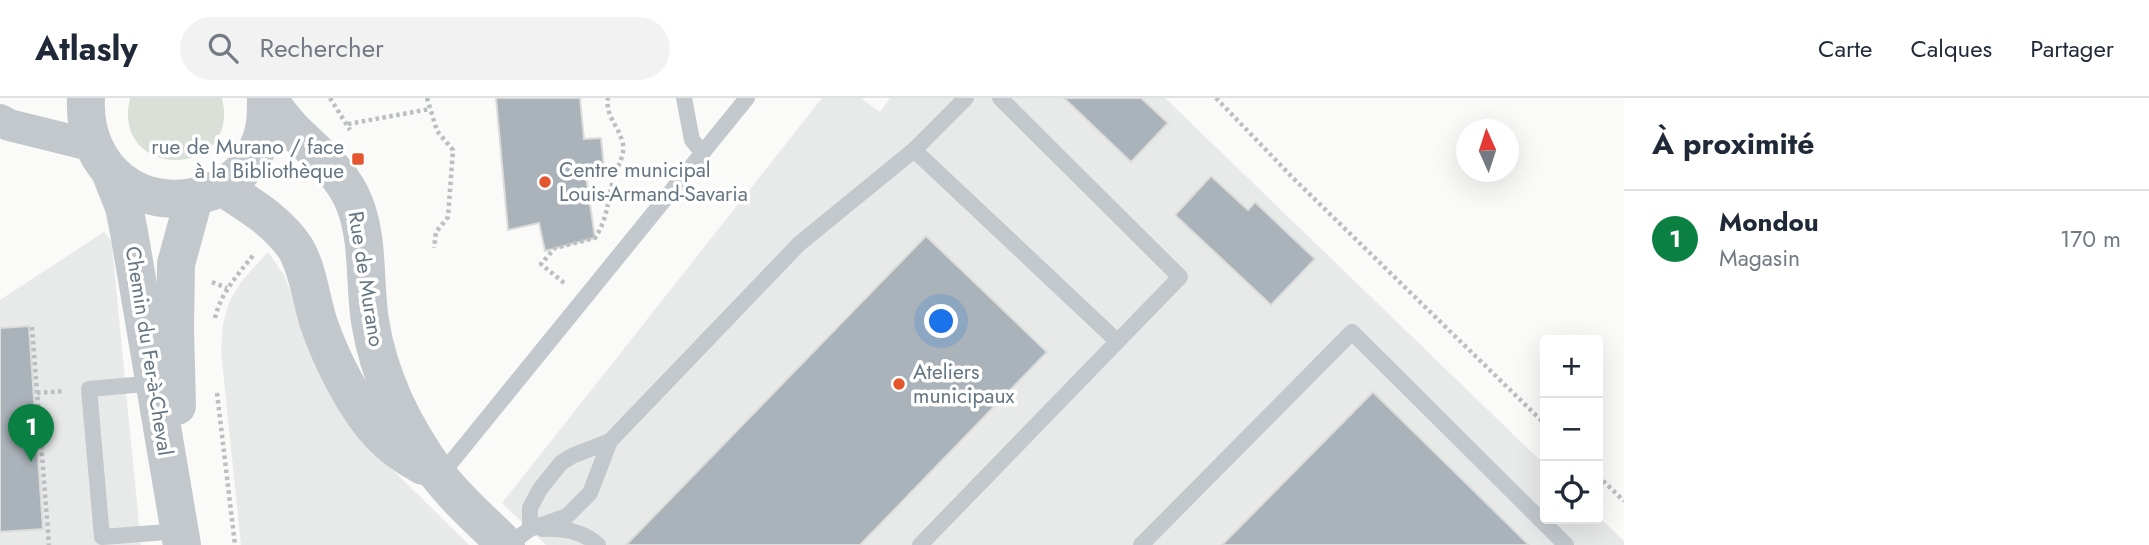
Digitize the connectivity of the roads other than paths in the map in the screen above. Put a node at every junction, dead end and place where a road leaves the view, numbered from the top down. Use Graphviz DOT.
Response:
graph roads {
  1 [pos="86,98"];
  2 [pos="267,98"];
  3 [pos="684,98"];
  4 [pos="747,98"];
  5 [pos="966,98"];
  6 [pos="1000,98"];
  7 [pos="0,120"];
  8 [pos="914,150"];
  9 [pos="703,153"];
  10 [pos="102,160"];
  11 [pos="208,192"];
  12 [pos="1117,341"];
  13 [pos="165,383"];
  14 [pos="610,441"];
  15 [pos="439,476"];
  16 [pos="181,538"];
  17 [pos="514,540"];
  18 [pos="99,541"];
  19 [pos="598,545"];
  20 [pos="920,545"];
  21 [pos="1140,545"];
  22 [pos="1566,545"];
  1 -- 10 [label="street, Chemin du Fer-à-Cheval"];
  2 -- 11 [label="street"];
  2 -- 15 [label="street, Rue de Murano"];
  3 -- 9 [label="lane"];
  4 -- 9 [label="lane"];
  5 -- 8 [label="lane"];
  6 -- 12 [label="lane"];
  7 -- 10 [label="street"];
  8 -- 12 [label="lane"];
  8 -- 14 [label="lane"];
  9 -- 15 [label="lane"];
  10 -- 11 [label="street"];
  10 -- 13 [label="street, Chemin du Fer-à-Cheval"];
  11 -- 13 [label="street, Chemin du Fer-à-Cheval"];
  11 -- 15 [label="street, Rue de Murano"];
  12 -- 20 [label="lane"];
  13 -- 16 [label="street, Chemin du Fer-à-Cheval"];
  13 -- 18 [label="lane"];
  14 -- 17 [label="lane"];
  14 -- 17 [label="lane"];
  15 -- 17 [label="street, Rue de Murano"];
  16 -- 18 [label="lane"];
  17 -- 19 [label="lane"];
  21 -- 22 [label="lane"];
}
